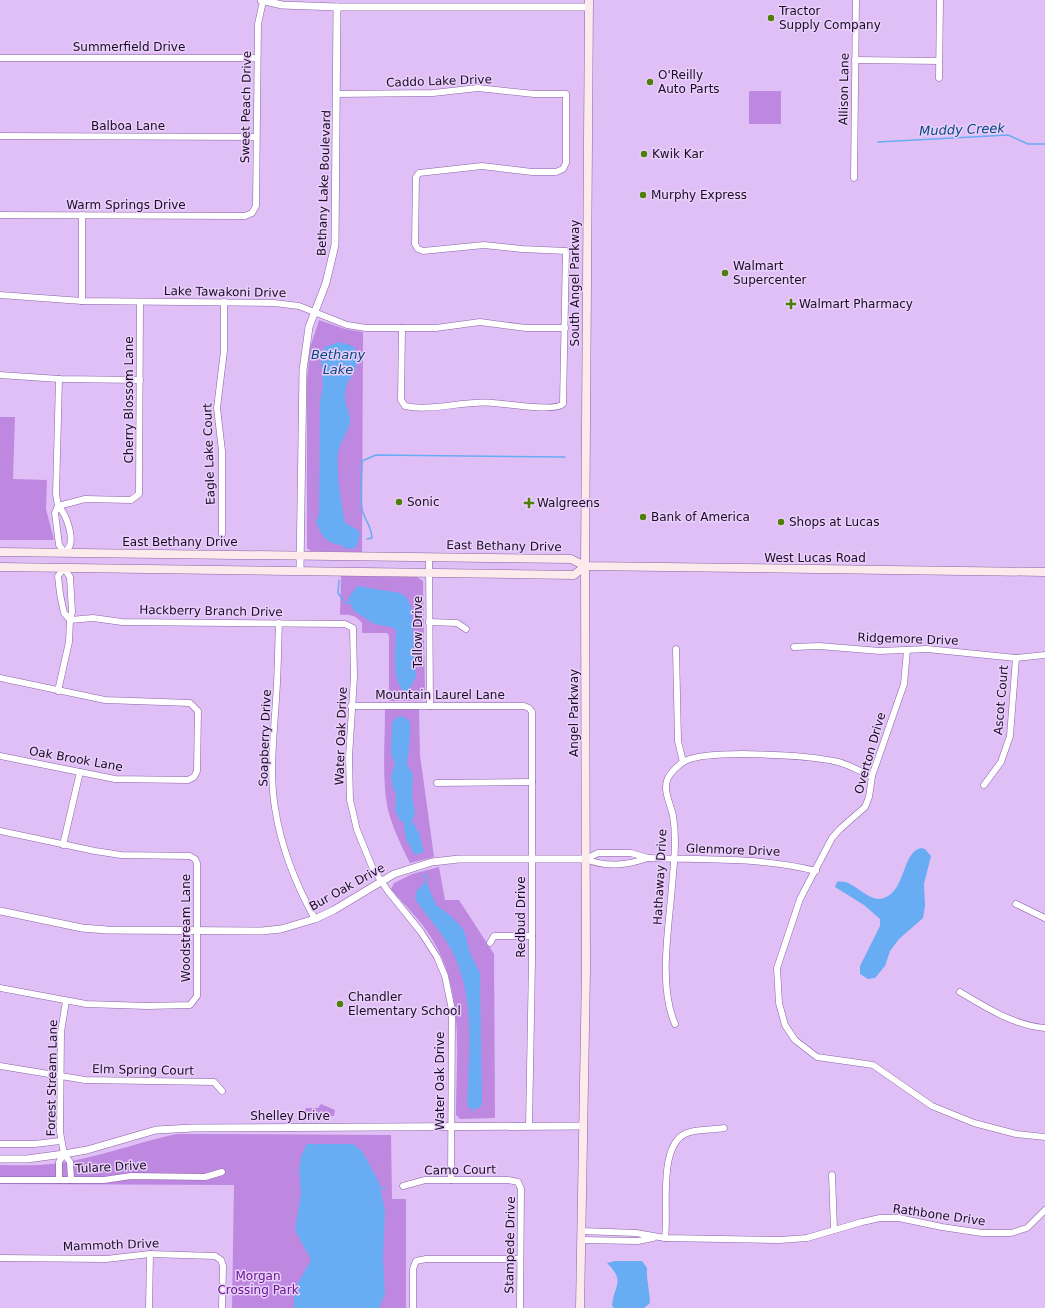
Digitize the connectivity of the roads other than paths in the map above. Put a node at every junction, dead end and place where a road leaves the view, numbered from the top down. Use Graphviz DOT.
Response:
graph roads {
  1 [pos="262,0"];
  2 [pos="856,0"];
  3 [pos="940,0"];
  4 [pos="589,3"];
  5 [pos="337,7"];
  6 [pos="0,58"];
  7 [pos="257,58"];
  8 [pos="855,60"];
  9 [pos="939,61"];
  10 [pos="939,78"];
  11 [pos="337,94"];
  12 [pos="0,136"];
  13 [pos="256,137"];
  14 [pos="854,178"];
  15 [pos="252,213"];
  16 [pos="0,215"];
  17 [pos="82,215"];
  18 [pos="0,295"];
  19 [pos="82,301"];
  20 [pos="140,302"];
  21 [pos="224,302"];
  22 [pos="315,313"];
  23 [pos="402,328"];
  24 [pos="565,328"];
  25 [pos="0,375"];
  26 [pos="59,379"];
  27 [pos="140,380"];
  28 [pos="58,506"];
  29 [pos="222,534"];
  30 [pos="0,552"];
  31 [pos="64,553"];
  32 [pos="301,555"];
  33 [pos="429,557"];
  34 [pos="585,566"];
  35 [pos="0,567"];
  36 [pos="64,568"];
  37 [pos="300,571"];
  38 [pos="429,572"];
  39 [pos="1045,572"];
  40 [pos="70,620"];
  41 [pos="429,622"];
  42 [pos="279,623"];
  43 [pos="352,626"];
  44 [pos="466,629"];
  45 [pos="794,647"];
  46 [pos="676,649"];
  47 [pos="907,650"];
  48 [pos="1045,655"];
  49 [pos="1016,658"];
  50 [pos="0,678"];
  51 [pos="58,691"];
  52 [pos="352,706"];
  53 [pos="430,706"];
  54 [pos="529,708"];
  55 [pos="0,756"];
  56 [pos="683,762"];
  57 [pos="80,772"];
  58 [pos="872,776"];
  59 [pos="532,782"];
  60 [pos="437,783"];
  61 [pos="984,785"];
  62 [pos="0,831"];
  63 [pos="63,845"];
  64 [pos="648,858"];
  65 [pos="532,859"];
  66 [pos="586,859"];
  67 [pos="674,859"];
  68 [pos="816,871"];
  69 [pos="381,881"];
  70 [pos="1016,904"];
  71 [pos="0,911"];
  72 [pos="1045,918"];
  73 [pos="315,919"];
  74 [pos="196,930"];
  75 [pos="532,936"];
  76 [pos="490,944"];
  77 [pos="0,988"];
  78 [pos="960,992"];
  79 [pos="66,1001"];
  80 [pos="675,1024"];
  81 [pos="1045,1028"];
  82 [pos="0,1066"];
  83 [pos="60,1077"];
  84 [pos="222,1091"];
  85 [pos="451,1126"];
  86 [pos="529,1126"];
  87 [pos="583,1126"];
  88 [pos="724,1128"];
  89 [pos="1045,1137"];
  90 [pos="60,1141"];
  91 [pos="0,1144"];
  92 [pos="64,1154"];
  93 [pos="0,1159"];
  94 [pos="222,1172"];
  95 [pos="832,1175"];
  96 [pos="0,1180"];
  97 [pos="59,1180"];
  98 [pos="71,1180"];
  99 [pos="451,1180"];
  100 [pos="518,1182"];
  101 [pos="403,1186"];
  102 [pos="1045,1210"];
  103 [pos="834,1230"];
  104 [pos="581,1231"];
  105 [pos="657,1238"];
  106 [pos="665,1238"];
  107 [pos="581,1240"];
  108 [pos="150,1254"];
  109 [pos="0,1258"];
  110 [pos="520,1259"];
  111 [pos="149,1308"];
  112 [pos="222,1308"];
  113 [pos="413,1308"];
  114 [pos="520,1308"];
  115 [pos="580,1308"];
  1 -- 5 [label="street"];
  1 -- 7 [label="street, Sweet Peach Drive"];
  2 -- 8 [label="street, Allison Lane"];
  3 -- 9 [label="street"];
  4 -- 5 [label="street"];
  4 -- 34 [label="main road, South Angel Parkway"];
  5 -- 11 [label="street, Bethany Lake Boulevard"];
  6 -- 7 [label="street, Summerfield Drive"];
  7 -- 13 [label="street, Sweet Peach Drive"];
  8 -- 9 [label="street"];
  8 -- 14 [label="street, Allison Lane"];
  9 -- 10 [label="street"];
  11 -- 22 [label="street, Bethany Lake Boulevard"];
  11 -- 24 [label="street, Caddo Lake Drive"];
  12 -- 13 [label="street, Balboa Lane"];
  13 -- 15 [label="street, Sweet Peach Drive"];
  15 -- 17 [label="street, Warm Springs Drive"];
  16 -- 17 [label="street, Warm Springs Drive"];
  17 -- 19 [label="street"];
  18 -- 19 [label="street, Lake Tawakoni Drive"];
  19 -- 20 [label="street, Lake Tawakoni Drive"];
  20 -- 21 [label="street, Lake Tawakoni Drive"];
  20 -- 27 [label="street, Cherry Blossom Lane"];
  21 -- 22 [label="street, Lake Tawakoni Drive"];
  21 -- 29 [label="street, Eagle Lake Court"];
  22 -- 23 [label="street, Lake Tawakoni Drive"];
  22 -- 32 [label="street, Bethany Lake Boulevard"];
  23 -- 24 [label="street, Lake Tawakoni Drive"];
  23 -- 24 [label="street"];
  25 -- 26 [label="street"];
  26 -- 27 [label="street"];
  26 -- 28 [label="street"];
  27 -- 28 [label="street, Cherry Blossom Lane"];
  28 -- 31 [label="street"];
  28 -- 31 [label="street"];
  30 -- 31 [label="main road, East Bethany Drive"];
  31 -- 32 [label="main road, East Bethany Drive"];
  31 -- 36 [label="main road"];
  32 -- 33 [label="main road, East Bethany Drive"];
  32 -- 37 [label="street, Bethany Lake Boulevard"];
  33 -- 34 [label="main road, East Bethany Drive"];
  33 -- 38 [label="street, Tallow Drive"];
  34 -- 38 [label="main road"];
  34 -- 39 [label="main road, West Lucas Road"];
  34 -- 66 [label="main road, Angel Parkway"];
  35 -- 36 [label="main road"];
  36 -- 37 [label="main road"];
  36 -- 40 [label="street"];
  36 -- 40 [label="street"];
  37 -- 38 [label="main road"];
  38 -- 41 [label="street, Tallow Drive"];
  40 -- 42 [label="street, Hackberry Branch Drive"];
  40 -- 51 [label="street"];
  41 -- 44 [label="street"];
  41 -- 53 [label="street, Tallow Drive"];
  42 -- 43 [label="street, Hackberry Branch Drive"];
  42 -- 73 [label="street, Soapberry Drive"];
  43 -- 52 [label="street, Water Oak Drive"];
  45 -- 47 [label="street, Ridgemore Drive"];
  46 -- 56 [label="street"];
  47 -- 49 [label="street, Ridgemore Drive"];
  47 -- 58 [label="street, Overton Drive"];
  48 -- 49 [label="street, Ridgemore Drive"];
  49 -- 61 [label="street, Ascot Court"];
  50 -- 51 [label="street"];
  51 -- 57 [label="street, Oak Brook Lane"];
  52 -- 53 [label="street, Mountain Laurel Lane"];
  52 -- 69 [label="street, Water Oak Drive"];
  53 -- 54 [label="street, Mountain Laurel Lane"];
  54 -- 59 [label="street, Redbud Drive"];
  55 -- 57 [label="street, Oak Brook Lane"];
  56 -- 58 [label="street"];
  56 -- 67 [label="street, Hathaway Drive"];
  57 -- 63 [label="street"];
  58 -- 68 [label="street, Overton Drive"];
  59 -- 60 [label="street"];
  59 -- 65 [label="street, Redbud Drive"];
  62 -- 63 [label="street, Woodstream Lane"];
  63 -- 74 [label="street, Woodstream Lane"];
  64 -- 66 [label="street, Glenmore Drive"];
  64 -- 66 [label="street, Glenmore Drive"];
  64 -- 67 [label="street, Glenmore Drive"];
  65 -- 66 [label="street, Bur Oak Drive"];
  65 -- 69 [label="street, Bur Oak Drive"];
  65 -- 75 [label="street, Redbud Drive"];
  66 -- 87 [label="main road, Angel Parkway"];
  67 -- 68 [label="street, Glenmore Drive"];
  67 -- 80 [label="street, Hathaway Drive"];
  68 -- 89 [label="street, Overton Drive"];
  69 -- 73 [label="street, Bur Oak Drive"];
  69 -- 85 [label="street, Water Oak Drive"];
  70 -- 72 [label="street"];
  71 -- 74 [label="street, Bur Oak Drive"];
  73 -- 74 [label="street, Bur Oak Drive"];
  74 -- 79 [label="street, Woodstream Lane"];
  75 -- 76 [label="street"];
  75 -- 86 [label="street, Redbud Drive"];
  77 -- 79 [label="street"];
  78 -- 81 [label="street"];
  79 -- 83 [label="street, Forest Stream Lane"];
  82 -- 83 [label="street, Elm Spring Court"];
  83 -- 84 [label="street, Elm Spring Court"];
  83 -- 90 [label="street, Forest Stream Lane"];
  85 -- 86 [label="street, Shelley Drive"];
  85 -- 92 [label="street, Shelley Drive"];
  85 -- 99 [label="street, Water Oak Drive"];
  86 -- 87 [label="street, Shelley Drive"];
  87 -- 104 [label="main road, Angel Parkway"];
  88 -- 106 [label="street"];
  90 -- 91 [label="street"];
  90 -- 92 [label="street, Forest Stream Lane"];
  92 -- 93 [label="street, Shelley Drive"];
  92 -- 97 [label="street"];
  92 -- 98 [label="street, Forest Stream Lane"];
  94 -- 98 [label="street, Tulare Drive"];
  95 -- 103 [label="street"];
  96 -- 97 [label="street, Tulare Drive"];
  97 -- 98 [label="street, Tulare Drive"];
  99 -- 100 [label="street, Camo Court"];
  99 -- 101 [label="street, Camo Court"];
  100 -- 110 [label="street, Stampede Drive"];
  102 -- 103 [label="street, Rathbone Drive"];
  103 -- 106 [label="street, Rathbone Drive"];
  104 -- 105 [label="street, Rathbone Drive"];
  104 -- 107 [label="main road, Angel Parkway"];
  105 -- 106 [label="street, Rathbone Drive"];
  105 -- 107 [label="street, Rathbone Drive"];
  107 -- 115 [label="main road, Angel Parkway"];
  108 -- 109 [label="street, Mammoth Drive"];
  108 -- 111 [label="street"];
  108 -- 112 [label="street, Mammoth Drive"];
  110 -- 113 [label="street"];
  110 -- 114 [label="street, Stampede Drive"];
}
